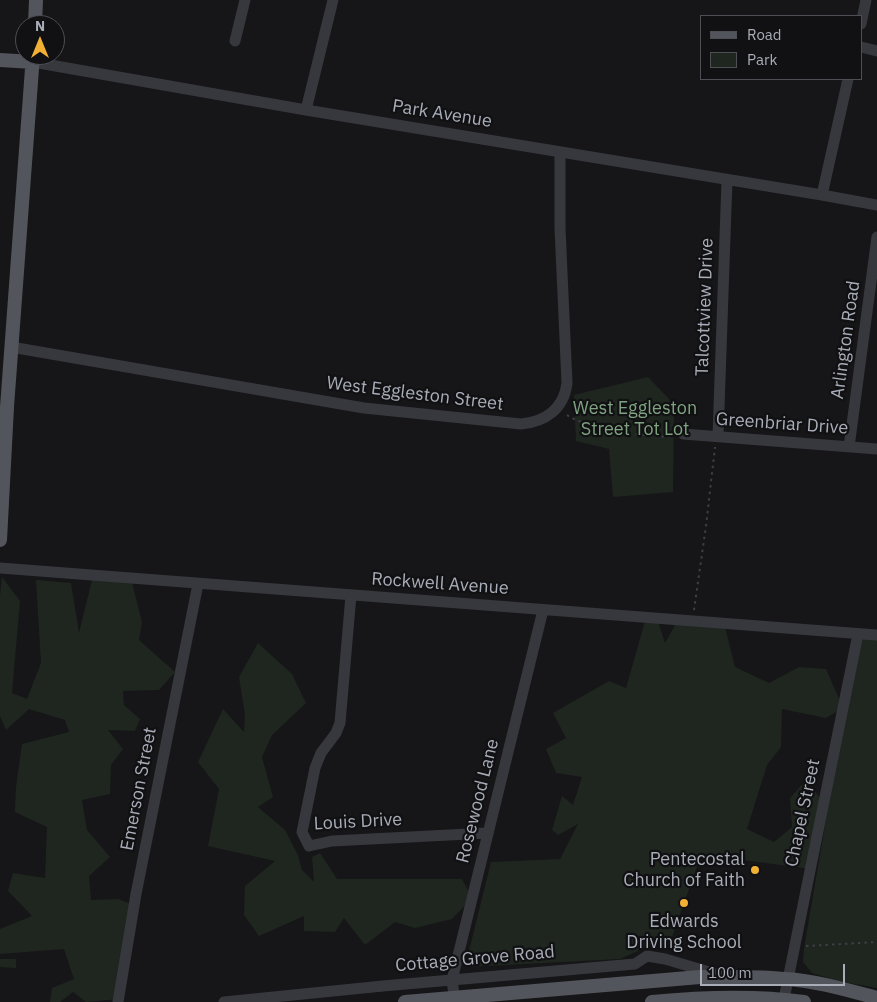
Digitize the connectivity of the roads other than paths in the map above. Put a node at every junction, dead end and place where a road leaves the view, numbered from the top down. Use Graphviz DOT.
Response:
graph roads {
  1 [pos="36,0"];
  2 [pos="245,0"];
  3 [pos="334,0"];
  4 [pos="866,0"];
  5 [pos="35,15"];
  6 [pos="862,19"];
  7 [pos="235,41"];
  8 [pos="862,47"];
  9 [pos="877,51"];
  10 [pos="15,59"];
  11 [pos="0,60"];
  12 [pos="65,64"];
  13 [pos="32,65"];
  14 [pos="848,80"];
  15 [pos="306,110"];
  16 [pos="560,153"];
  17 [pos="727,180"];
  18 [pos="822,195"];
  19 [pos="877,205"];
  20 [pos="877,237"];
  21 [pos="12,347"];
  22 [pos="683,434"];
  23 [pos="716,441"];
  24 [pos="849,447"];
  25 [pos="877,449"];
  26 [pos="0,540"];
  27 [pos="0,568"];
  28 [pos="198,584"];
  29 [pos="351,595"];
  30 [pos="543,610"];
  31 [pos="858,634"];
  32 [pos="877,635"];
  33 [pos="488,833"];
  34 [pos="725,977"];
  35 [pos="787,979"];
  36 [pos="452,980"];
  37 [pos="877,998"];
  38 [pos="784,999"];
  39 [pos="455,1000"];
  40 [pos="118,1002"];
  41 [pos="224,1002"];
  42 [pos="405,1002"];
  43 [pos="652,1002"];
  44 [pos="804,1002"];
  1 -- 5 [label="main road"];
  2 -- 7 [label="street"];
  3 -- 15 [label="street"];
  4 -- 6 [label="street"];
  8 -- 9 [label="street"];
  10 -- 11 [label="main road, Park Avenue"];
  12 -- 15 [label="street, Park Avenue"];
  13 -- 21 [label="main road"];
  14 -- 18 [label="street"];
  15 -- 16 [label="street, Park Avenue"];
  16 -- 17 [label="street, Park Avenue"];
  16 -- 21 [label="street, West Eggleston Street"];
  17 -- 18 [label="street, Park Avenue"];
  17 -- 23 [label="street, Talcottview Drive"];
  18 -- 19 [label="street, Park Avenue"];
  20 -- 24 [label="street, Arlington Road"];
  21 -- 26 [label="main road"];
  22 -- 23 [label="street, Greenbriar Drive"];
  23 -- 24 [label="street, Greenbriar Drive"];
  24 -- 25 [label="street, Greenbriar Drive"];
  27 -- 28 [label="street, Rockwell Avenue"];
  28 -- 29 [label="street, Rockwell Avenue"];
  28 -- 40 [label="street, Emerson Street"];
  29 -- 30 [label="street, Rockwell Avenue"];
  29 -- 33 [label="street, Louis Drive"];
  30 -- 31 [label="street, Rockwell Avenue"];
  30 -- 33 [label="street, Rosewood Lane"];
  31 -- 32 [label="street, Rockwell Avenue"];
  31 -- 35 [label="street, Chapel Street"];
  33 -- 36 [label="street, Rosewood Lane"];
  34 -- 35 [label="main road, Cottage Grove Road"];
  34 -- 36 [label="street, Cottage Grove Road"];
  34 -- 39 [label="main road, Cottage Grove Road"];
  35 -- 37 [label="main road, Cottage Grove Road"];
  35 -- 38 [label="street, Chapel Street"];
  36 -- 39 [label="street, Rosewood Lane"];
  36 -- 41 [label="street, Cottage Grove Road"];
  38 -- 43 [label="main road"];
  38 -- 44 [label="main road"];
  39 -- 42 [label="main road, Cottage Grove Road"];
}
